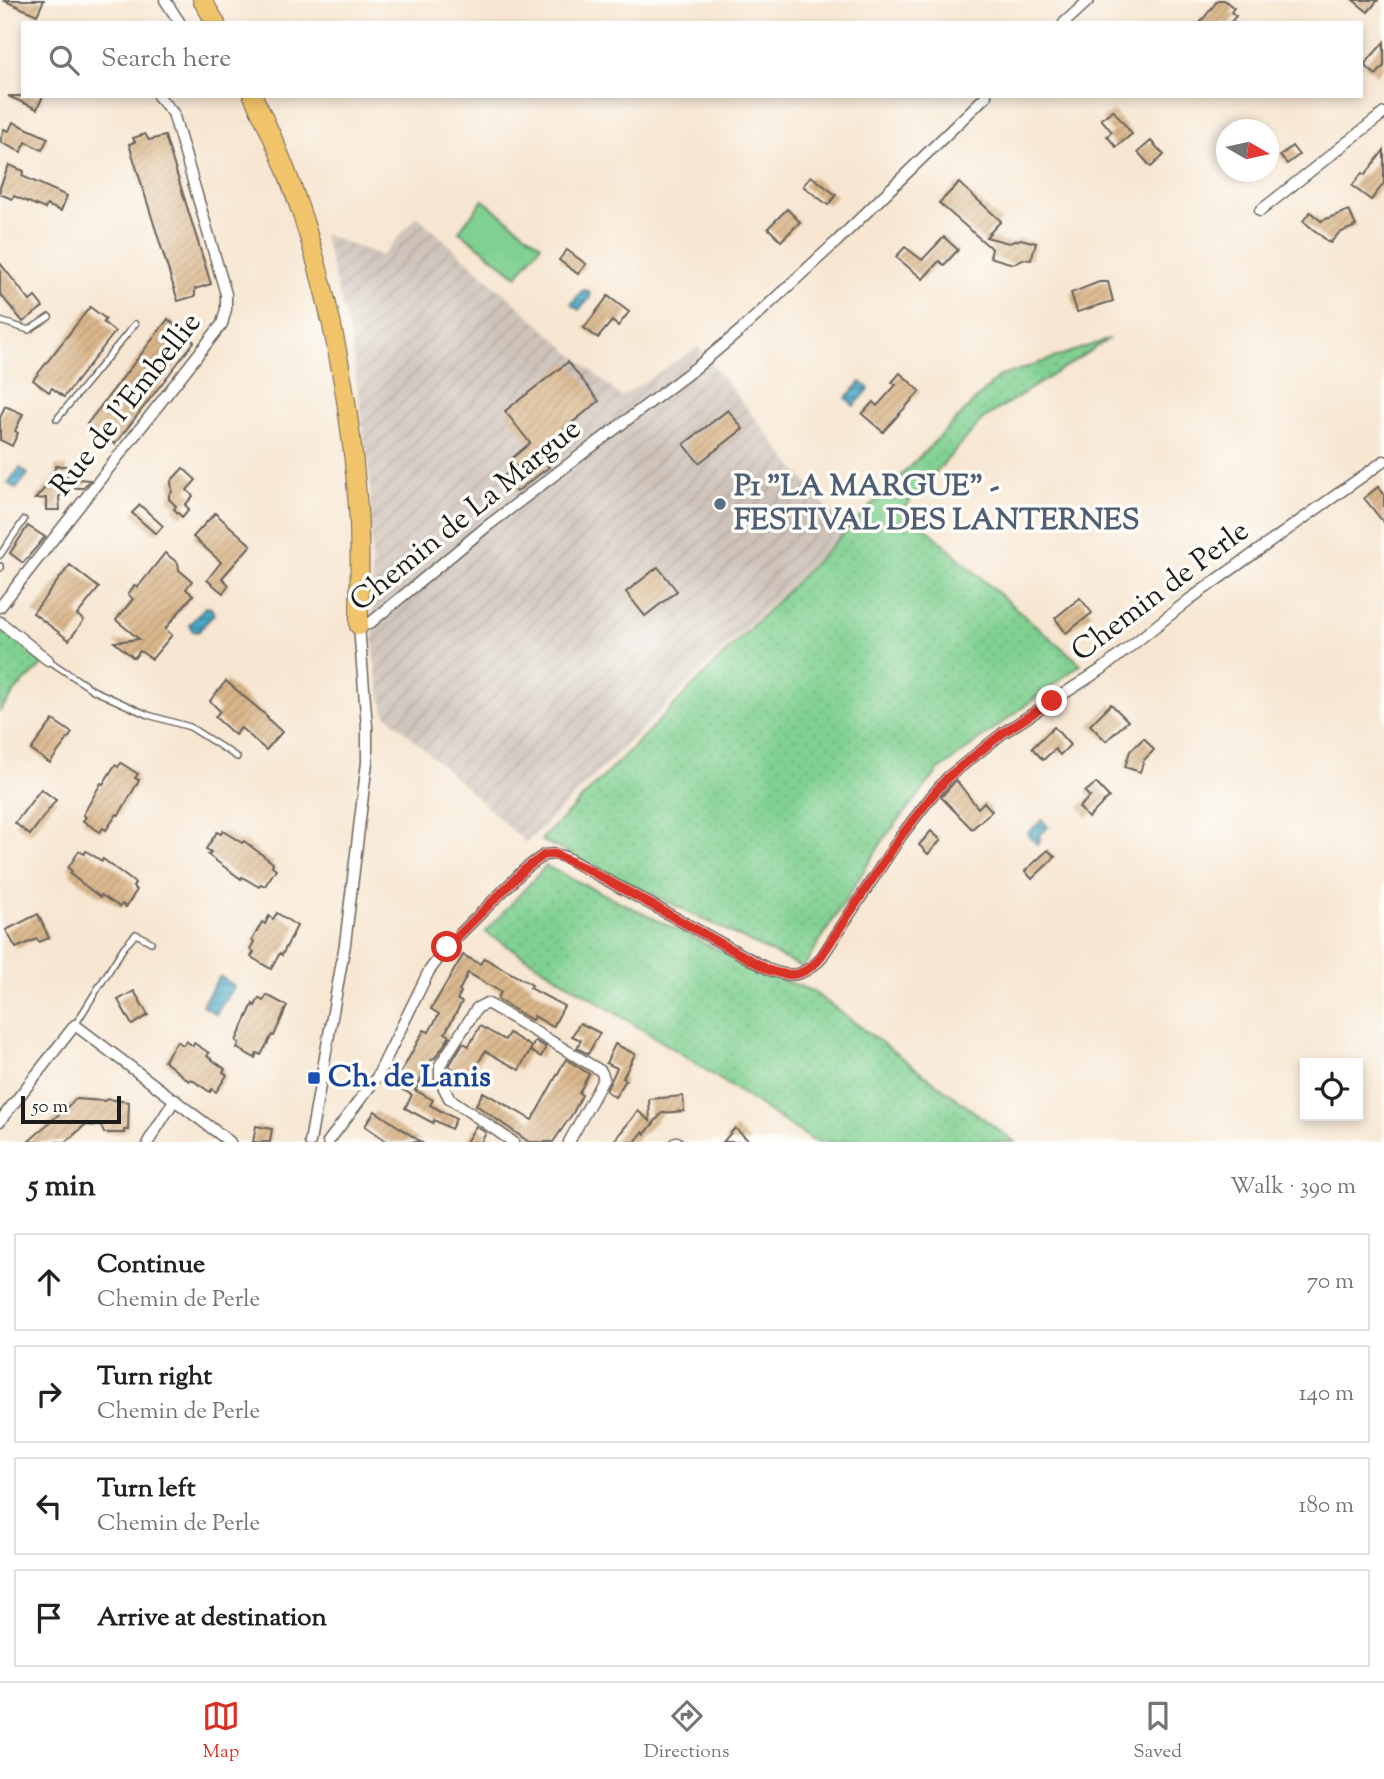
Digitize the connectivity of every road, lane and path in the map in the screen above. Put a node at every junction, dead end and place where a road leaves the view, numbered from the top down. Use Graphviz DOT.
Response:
graph roads {
  1 [pos="165,0"];
  2 [pos="202,0"];
  3 [pos="1089,0"];
  4 [pos="179,21"];
  5 [pos="215,21"];
  6 [pos="1066,21"];
  7 [pos="161,98"];
  8 [pos="255,98"];
  9 [pos="984,98"];
  10 [pos="1383,115"];
  11 [pos="1260,211"];
  12 [pos="49,317"];
  13 [pos="0,321"];
  14 [pos="135,324"];
  15 [pos="57,419"];
  16 [pos="1384,461"];
  17 [pos="24,520"];
  18 [pos="0,555"];
  19 [pos="0,607"];
  20 [pos="0,622"];
  21 [pos="359,626"];
  22 [pos="48,660"];
  23 [pos="237,757"];
  24 [pos="151,942"];
  25 [pos="75,1025"];
  26 [pos="175,1099"];
  27 [pos="0,1121"];
  28 [pos="148,1142"];
  29 [pos="230,1142"];
  30 [pos="310,1142"];
  31 [pos="328,1142"];
  32 [pos="513,1142"];
  33 [pos="569,1142"];
  1 -- 4 [label="street"];
  2 -- 5 [label="main road"];
  3 -- 6 [label="street"];
  7 -- 19 [label="street, Rue de l'Embellie"];
  8 -- 21 [label="main road"];
  9 -- 21 [label="street, Chemin de La Margue"];
  10 -- 11 [label="street"];
  12 -- 13 [label="lane"];
  14 -- 15 [label="lane"];
  16 -- 31 [label="street, Chemin de Perle"];
  17 -- 18 [label="lane"];
  20 -- 22 [label="street"];
  21 -- 30 [label="street, Chemin de La Margue"];
  22 -- 23 [label="lane"];
  24 -- 25 [label="lane"];
  25 -- 26 [label="street"];
  25 -- 27 [label="street"];
  26 -- 28 [label="street"];
  26 -- 29 [label="street"];
  32 -- 33 [label="street"];
}
